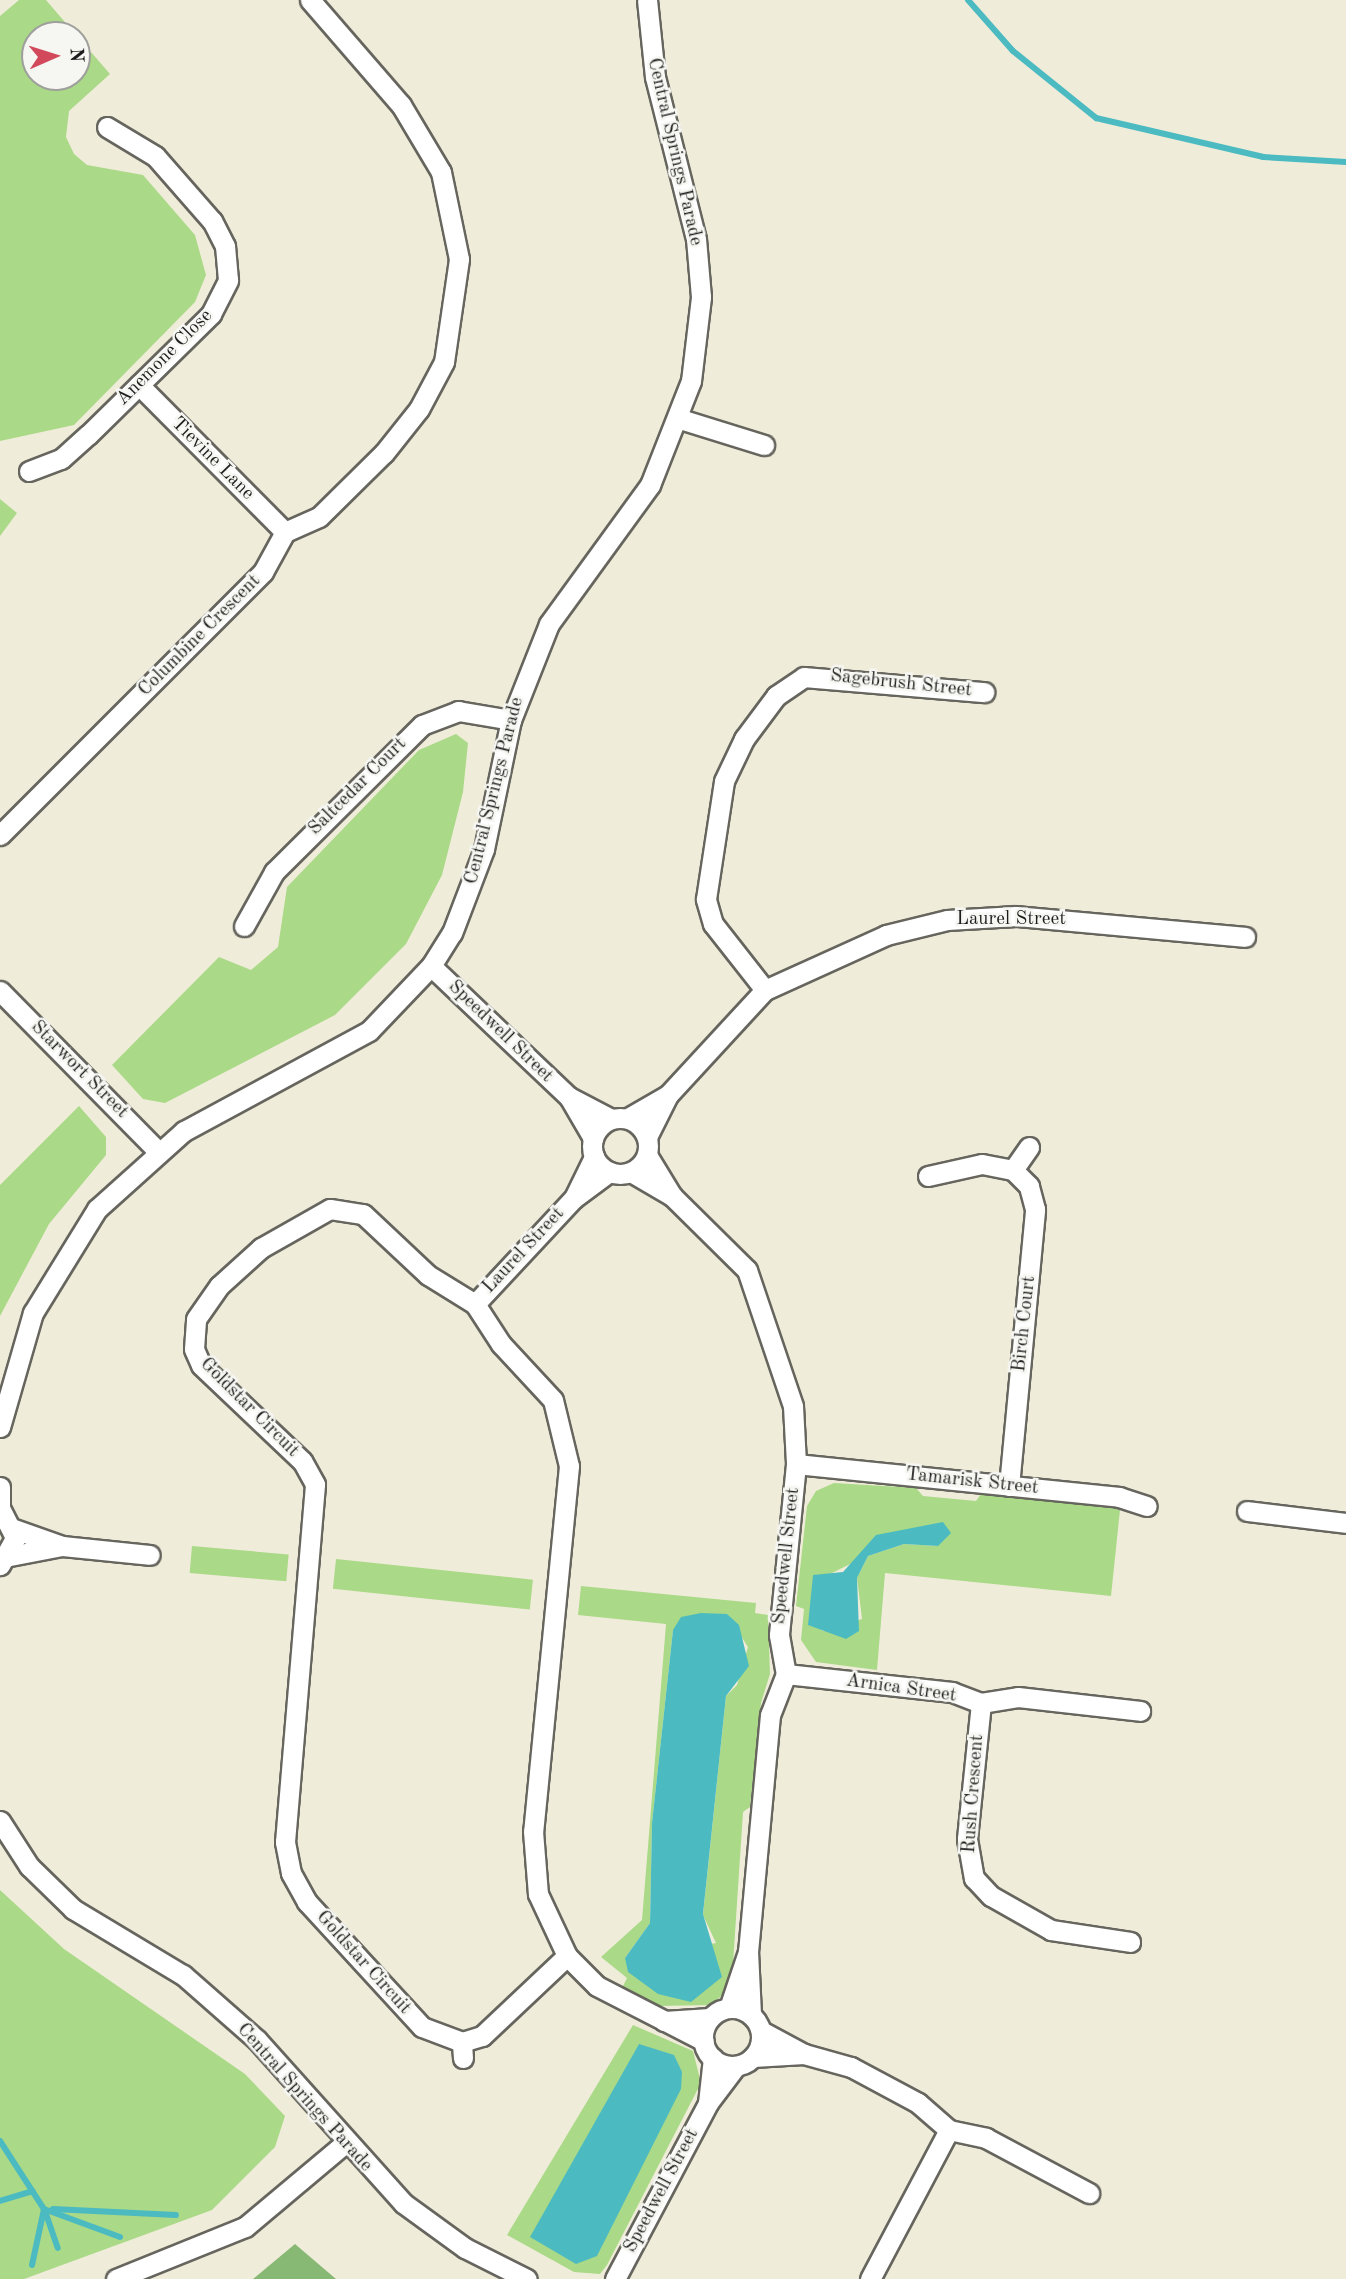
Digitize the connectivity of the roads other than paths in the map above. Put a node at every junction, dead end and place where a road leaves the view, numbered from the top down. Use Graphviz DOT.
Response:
graph roads {
  1 [pos="310,0"];
  2 [pos="647,0"];
  3 [pos="107,127"];
  4 [pos="139,385"];
  5 [pos="680,419"];
  6 [pos="764,445"];
  7 [pos="29,471"];
  8 [pos="285,532"];
  9 [pos="984,692"];
  10 [pos="511,720"];
  11 [pos="0,835"];
  12 [pos="244,926"];
  13 [pos="1245,937"];
  14 [pos="431,966"];
  15 [pos="765,990"];
  16 [pos="2,996"];
  17 [pos="668,1095"];
  18 [pos="569,1097"];
  19 [pos="619,1118"];
  20 [pos="647,1146"];
  21 [pos="593,1147"];
  22 [pos="1029,1147"];
  23 [pos="158,1150"];
  24 [pos="1013,1170"];
  25 [pos="609,1172"];
  26 [pos="631,1172"];
  27 [pos="928,1176"];
  28 [pos="672,1196"];
  29 [pos="573,1198"];
  30 [pos="475,1304"];
  31 [pos="0,1427"];
  32 [pos="796,1464"];
  33 [pos="1009,1486"];
  34 [pos="0,1487"];
  35 [pos="1147,1506"];
  36 [pos="0,1507"];
  37 [pos="1247,1511"];
  38 [pos="1346,1523"];
  39 [pos="14,1529"];
  40 [pos="62,1546"];
  41 [pos="150,1555"];
  42 [pos="5,1560"];
  43 [pos="786,1674"];
  44 [pos="981,1703"];
  45 [pos="1140,1711"];
  46 [pos="0,1821"];
  47 [pos="1130,1942"];
  48 [pos="748,1951"];
  49 [pos="567,1956"];
  50 [pos="729,2008"];
  51 [pos="710,2018"];
  52 [pos="664,2021"];
  53 [pos="756,2023"];
  54 [pos="708,2050"];
  55 [pos="804,2054"];
  56 [pos="745,2061"];
  57 [pos="708,2103"];
  58 [pos="949,2130"];
  59 [pos="344,2144"];
  60 [pos="1089,2193"];
  61 [pos="116,2279"];
  62 [pos="527,2279"];
  63 [pos="615,2279"];
  64 [pos="870,2279"];
  1 -- 8 [label="street"];
  2 -- 5 [label="street, Central Springs Parade"];
  3 -- 4 [label="street, Anemone Close"];
  4 -- 7 [label="street, Anemone Close"];
  4 -- 8 [label="street, Tievine Lane"];
  5 -- 6 [label="street"];
  5 -- 10 [label="street, Central Springs Parade"];
  8 -- 11 [label="street, Columbine Crescent"];
  9 -- 15 [label="street, Sagebrush Street"];
  10 -- 12 [label="street, Saltcedar Court"];
  10 -- 14 [label="street, Central Springs Parade"];
  13 -- 15 [label="street, Laurel Street"];
  14 -- 18 [label="street, Speedwell Street"];
  14 -- 23 [label="street, Central Springs Parade"];
  15 -- 17 [label="street, Laurel Street"];
  16 -- 23 [label="street, Starwort Street"];
  17 -- 19 [label="street, Laurel Street"];
  17 -- 20 [label="street, Laurel Street"];
  18 -- 19 [label="street, Speedwell Street"];
  18 -- 21 [label="street, Speedwell Street"];
  19 -- 20 [label="street, Speedwell Street"];
  19 -- 21 [label="street, Laurel Street"];
  20 -- 26 [label="street, Laurel Street"];
  20 -- 28 [label="street, Speedwell Street"];
  21 -- 25 [label="street, Speedwell Street"];
  21 -- 29 [label="street, Laurel Street"];
  22 -- 24 [label="street"];
  23 -- 31 [label="street, Central Springs Parade"];
  24 -- 27 [label="street"];
  24 -- 33 [label="street, Birch Court"];
  25 -- 26 [label="street"];
  25 -- 29 [label="street, Laurel Street"];
  26 -- 28 [label="street, Speedwell Street"];
  28 -- 32 [label="street, Speedwell Street"];
  29 -- 30 [label="street, Laurel Street"];
  30 -- 49 [label="street, Goldstar Circuit"];
  30 -- 49 [label="street, Goldstar Circuit"];
  32 -- 33 [label="street, Tamarisk Street"];
  32 -- 43 [label="street, Speedwell Street"];
  33 -- 35 [label="street, Tamarisk Street"];
  34 -- 36 [label="street"];
  36 -- 39 [label="street"];
  37 -- 38 [label="street"];
  39 -- 40 [label="street"];
  39 -- 42 [label="street"];
  40 -- 41 [label="street"];
  40 -- 42 [label="street"];
  43 -- 44 [label="street, Arnica Street"];
  43 -- 48 [label="street"];
  44 -- 45 [label="street, Arnica Street"];
  44 -- 47 [label="street, Rush Crescent"];
  46 -- 59 [label="street, Central Springs Parade"];
  48 -- 50 [label="street"];
  48 -- 53 [label="street"];
  49 -- 52 [label="street, Goldstar Circuit"];
  50 -- 51 [label="street"];
  50 -- 53 [label="street"];
  51 -- 52 [label="street, Goldstar Circuit"];
  51 -- 54 [label="street, Speedwell Street"];
  52 -- 54 [label="street, Goldstar Circuit"];
  53 -- 55 [label="street"];
  53 -- 56 [label="street"];
  54 -- 56 [label="street, Goldstar Circuit"];
  54 -- 57 [label="street, Speedwell Street"];
  55 -- 56 [label="street"];
  55 -- 58 [label="street"];
  56 -- 57 [label="street, Speedwell Street"];
  57 -- 63 [label="street, Speedwell Street"];
  58 -- 60 [label="street"];
  58 -- 64 [label="street"];
  59 -- 61 [label="street"];
  59 -- 62 [label="street, Central Springs Parade"];
}
